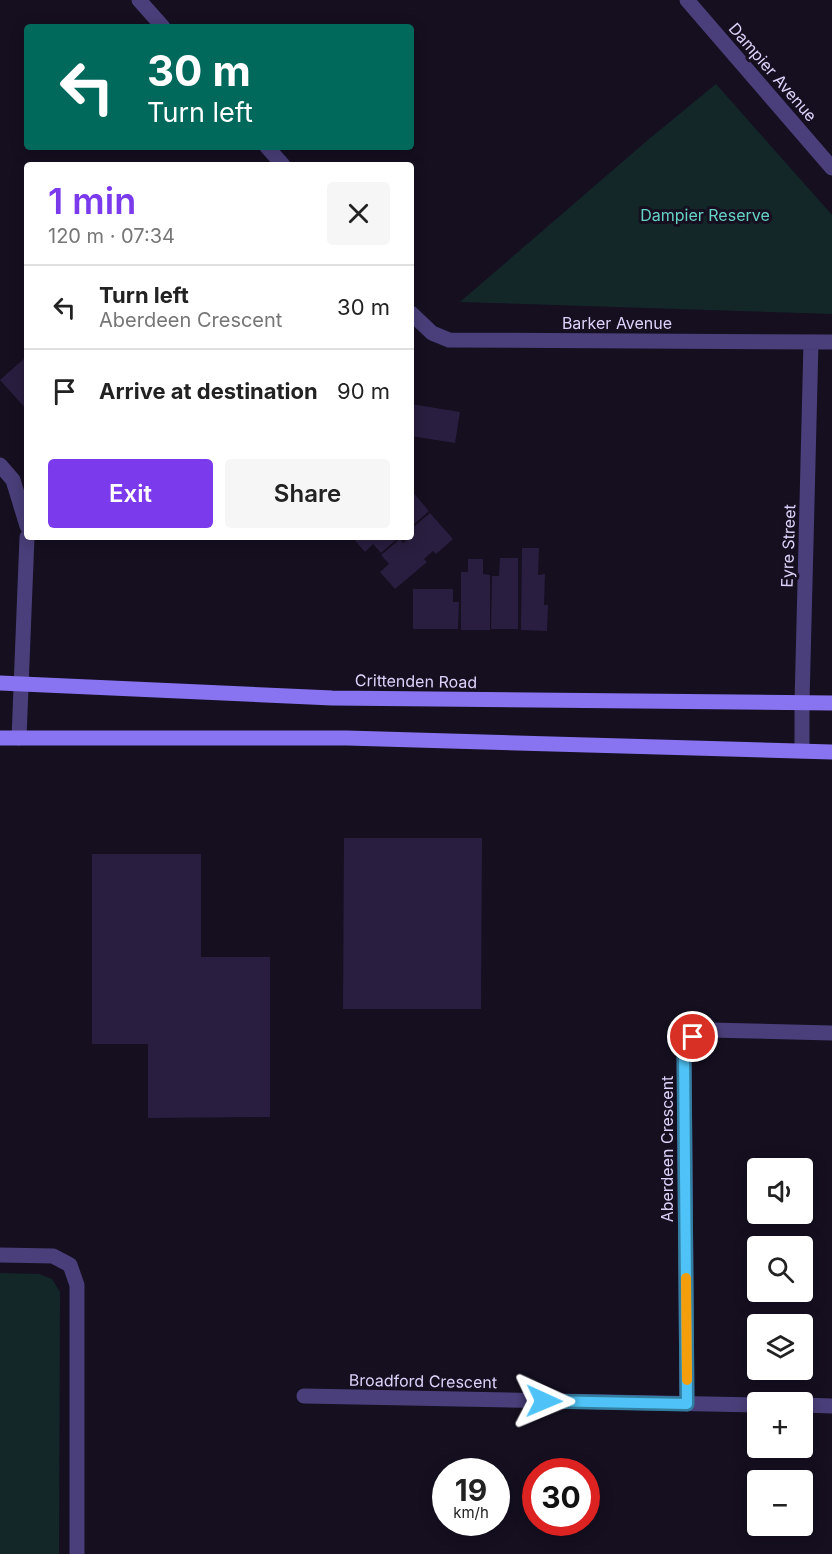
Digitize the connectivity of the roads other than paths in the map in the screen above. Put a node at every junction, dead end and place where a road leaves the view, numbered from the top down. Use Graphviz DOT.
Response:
graph roads {
  1 [pos="139,0"];
  2 [pos="687,0"];
  3 [pos="160,24"];
  4 [pos="270,150"];
  5 [pos="280,162"];
  6 [pos="832,168"];
  7 [pos="414,316"];
  8 [pos="811,342"];
  9 [pos="832,342"];
  10 [pos="0,465"];
  11 [pos="24,516"];
  12 [pos="27,540"];
  13 [pos="0,683"];
  14 [pos="21,683"];
  15 [pos="832,703"];
  16 [pos="802,704"];
  17 [pos="0,738"];
  18 [pos="20,738"];
  19 [pos="802,751"];
  20 [pos="832,752"];
  21 [pos="832,1033"];
  22 [pos="0,1255"];
  23 [pos="304,1396"];
  24 [pos="687,1404"];
  25 [pos="747,1404"];
  26 [pos="813,1405"];
  27 [pos="832,1406"];
  28 [pos="77,1554"];
  1 -- 3 [label="street"];
  2 -- 6 [label="street, Dampier Avenue"];
  4 -- 5 [label="street"];
  7 -- 8 [label="street, Barker Avenue"];
  8 -- 9 [label="street, Barker Avenue"];
  8 -- 16 [label="street, Eyre Street"];
  10 -- 11 [label="street"];
  12 -- 14 [label="street"];
  13 -- 14 [label="main road, Crittenden Road"];
  14 -- 16 [label="main road, Crittenden Road"];
  14 -- 18 [label="street"];
  15 -- 16 [label="main road, Crittenden Road"];
  16 -- 19 [label="street, Eyre Street"];
  17 -- 18 [label="main road"];
  18 -- 19 [label="main road"];
  19 -- 20 [label="main road"];
  21 -- 24 [label="street, Aberdeen Crescent"];
  22 -- 28 [label="street"];
  23 -- 24 [label="street, Broadford Crescent"];
  24 -- 25 [label="street, Broadford Crescent"];
  26 -- 27 [label="street"];
}
